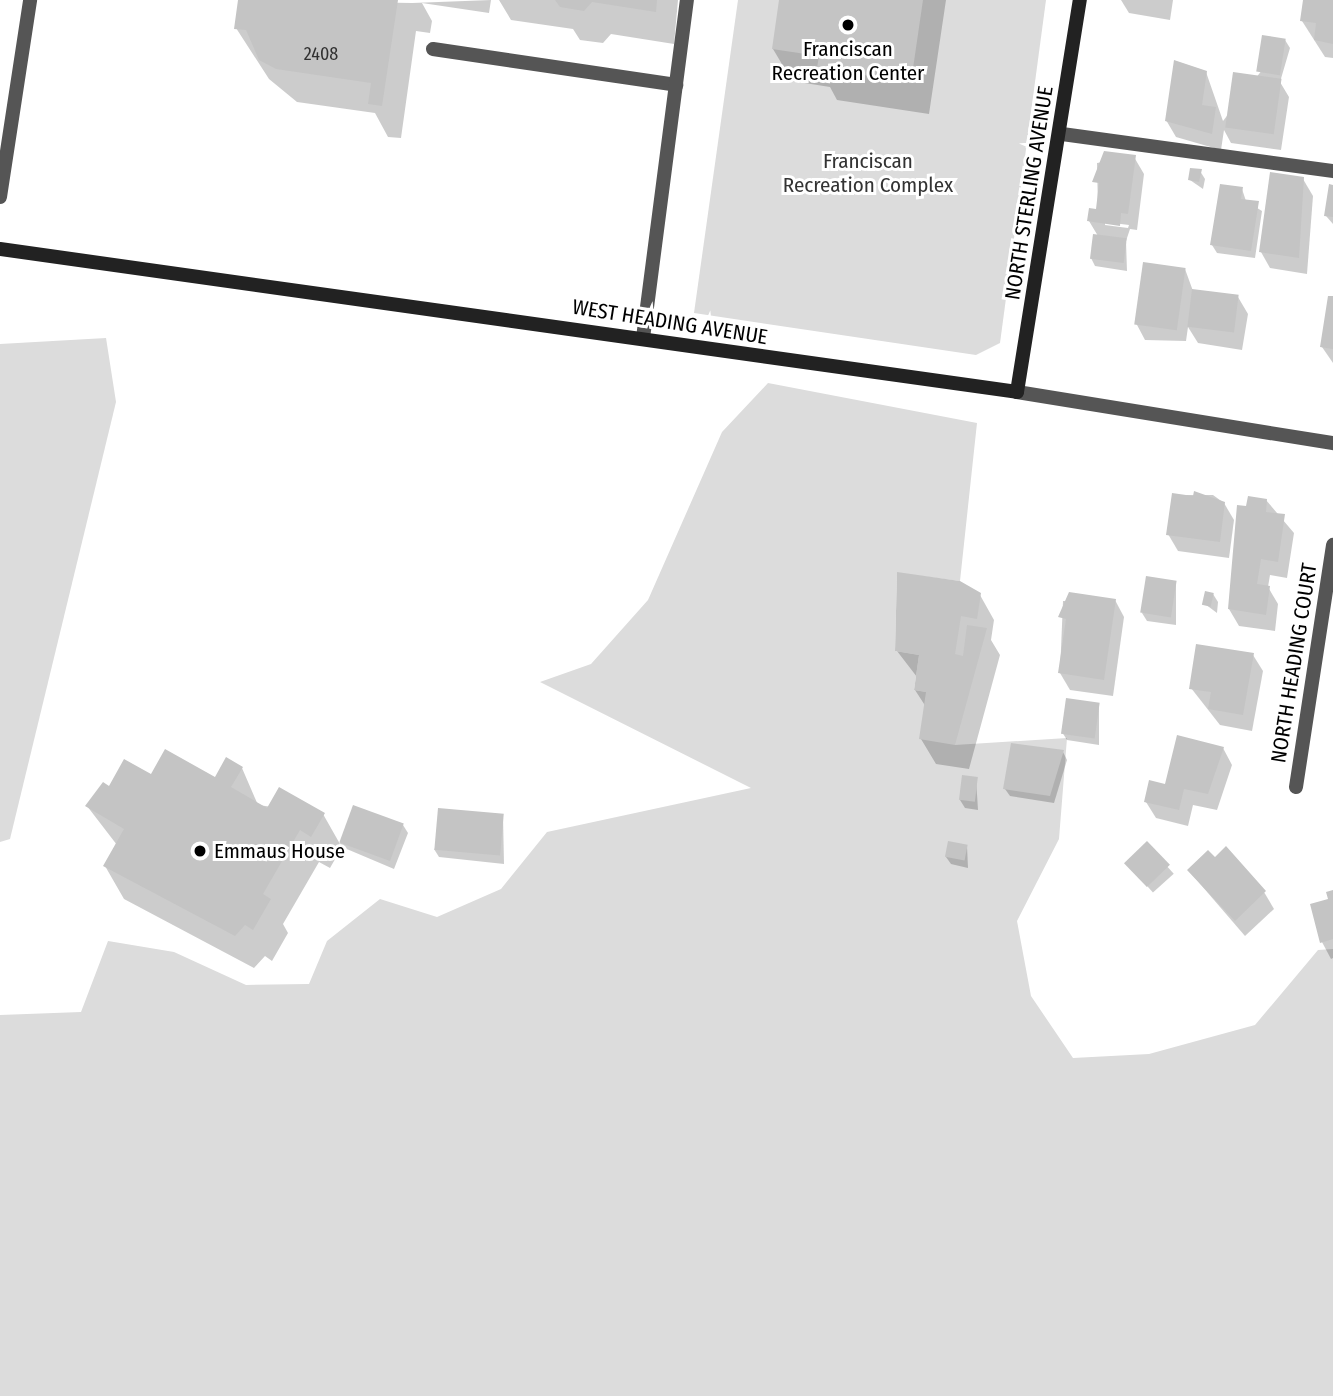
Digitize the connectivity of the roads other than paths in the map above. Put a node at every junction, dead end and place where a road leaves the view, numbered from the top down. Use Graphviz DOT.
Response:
graph roads {
  1 [pos="30,0"];
  2 [pos="687,0"];
  3 [pos="1080,0"];
  4 [pos="433,49"];
  5 [pos="676,85"];
  6 [pos="1062,134"];
  7 [pos="1333,171"];
  8 [pos="0,197"];
  9 [pos="0,248"];
  10 [pos="643,338"];
  11 [pos="1017,392"];
  12 [pos="1333,443"];
  13 [pos="1333,545"];
  14 [pos="1296,788"];
  1 -- 8 [label="street"];
  2 -- 5 [label="street"];
  3 -- 6 [label="street, NORTH STERLING AVENUE"];
  4 -- 5 [label="street"];
  5 -- 10 [label="street"];
  6 -- 7 [label="street"];
  6 -- 11 [label="street, NORTH STERLING AVENUE"];
  9 -- 10 [label="street, WEST HEADING AVENUE"];
  10 -- 11 [label="street, WEST HEADING AVENUE"];
  11 -- 12 [label="street, WEST HEADING AVENUE"];
  13 -- 14 [label="street, NORTH HEADING COURT"];
}
